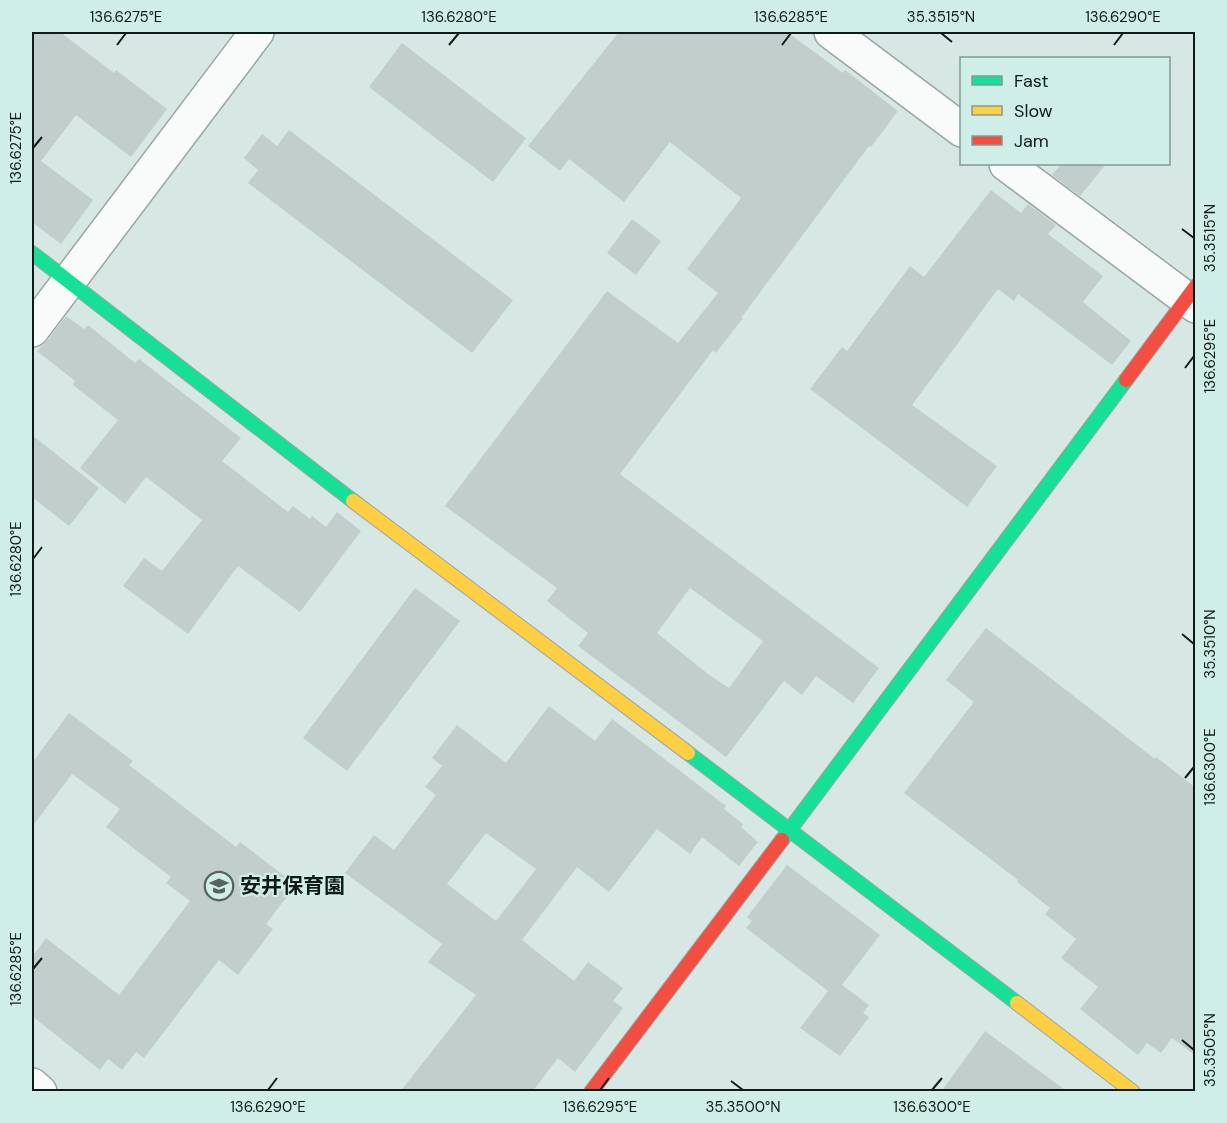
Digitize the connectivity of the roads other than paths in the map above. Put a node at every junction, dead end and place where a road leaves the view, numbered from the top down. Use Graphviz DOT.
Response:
graph roads {
  1 [pos="257,32"];
  2 [pos="831,32"];
  3 [pos="960,129"];
  4 [pos="1007,165"];
  5 [pos="32,253"];
  6 [pos="68,282"];
  7 [pos="1192,297"];
  8 [pos="32,330"];
  9 [pos="791,829"];
  10 [pos="32,1085"];
  11 [pos="39,1091"];
  12 [pos="591,1092"];
  13 [pos="1133,1092"];
  1 -- 6 [label="street"];
  2 -- 3 [label="street"];
  4 -- 7 [label="street"];
  5 -- 6 [label="street"];
  6 -- 8 [label="street"];
  6 -- 9 [label="street"];
  7 -- 9 [label="street"];
  9 -- 12 [label="street"];
  9 -- 13 [label="street"];
  10 -- 11 [label="street"];
}
